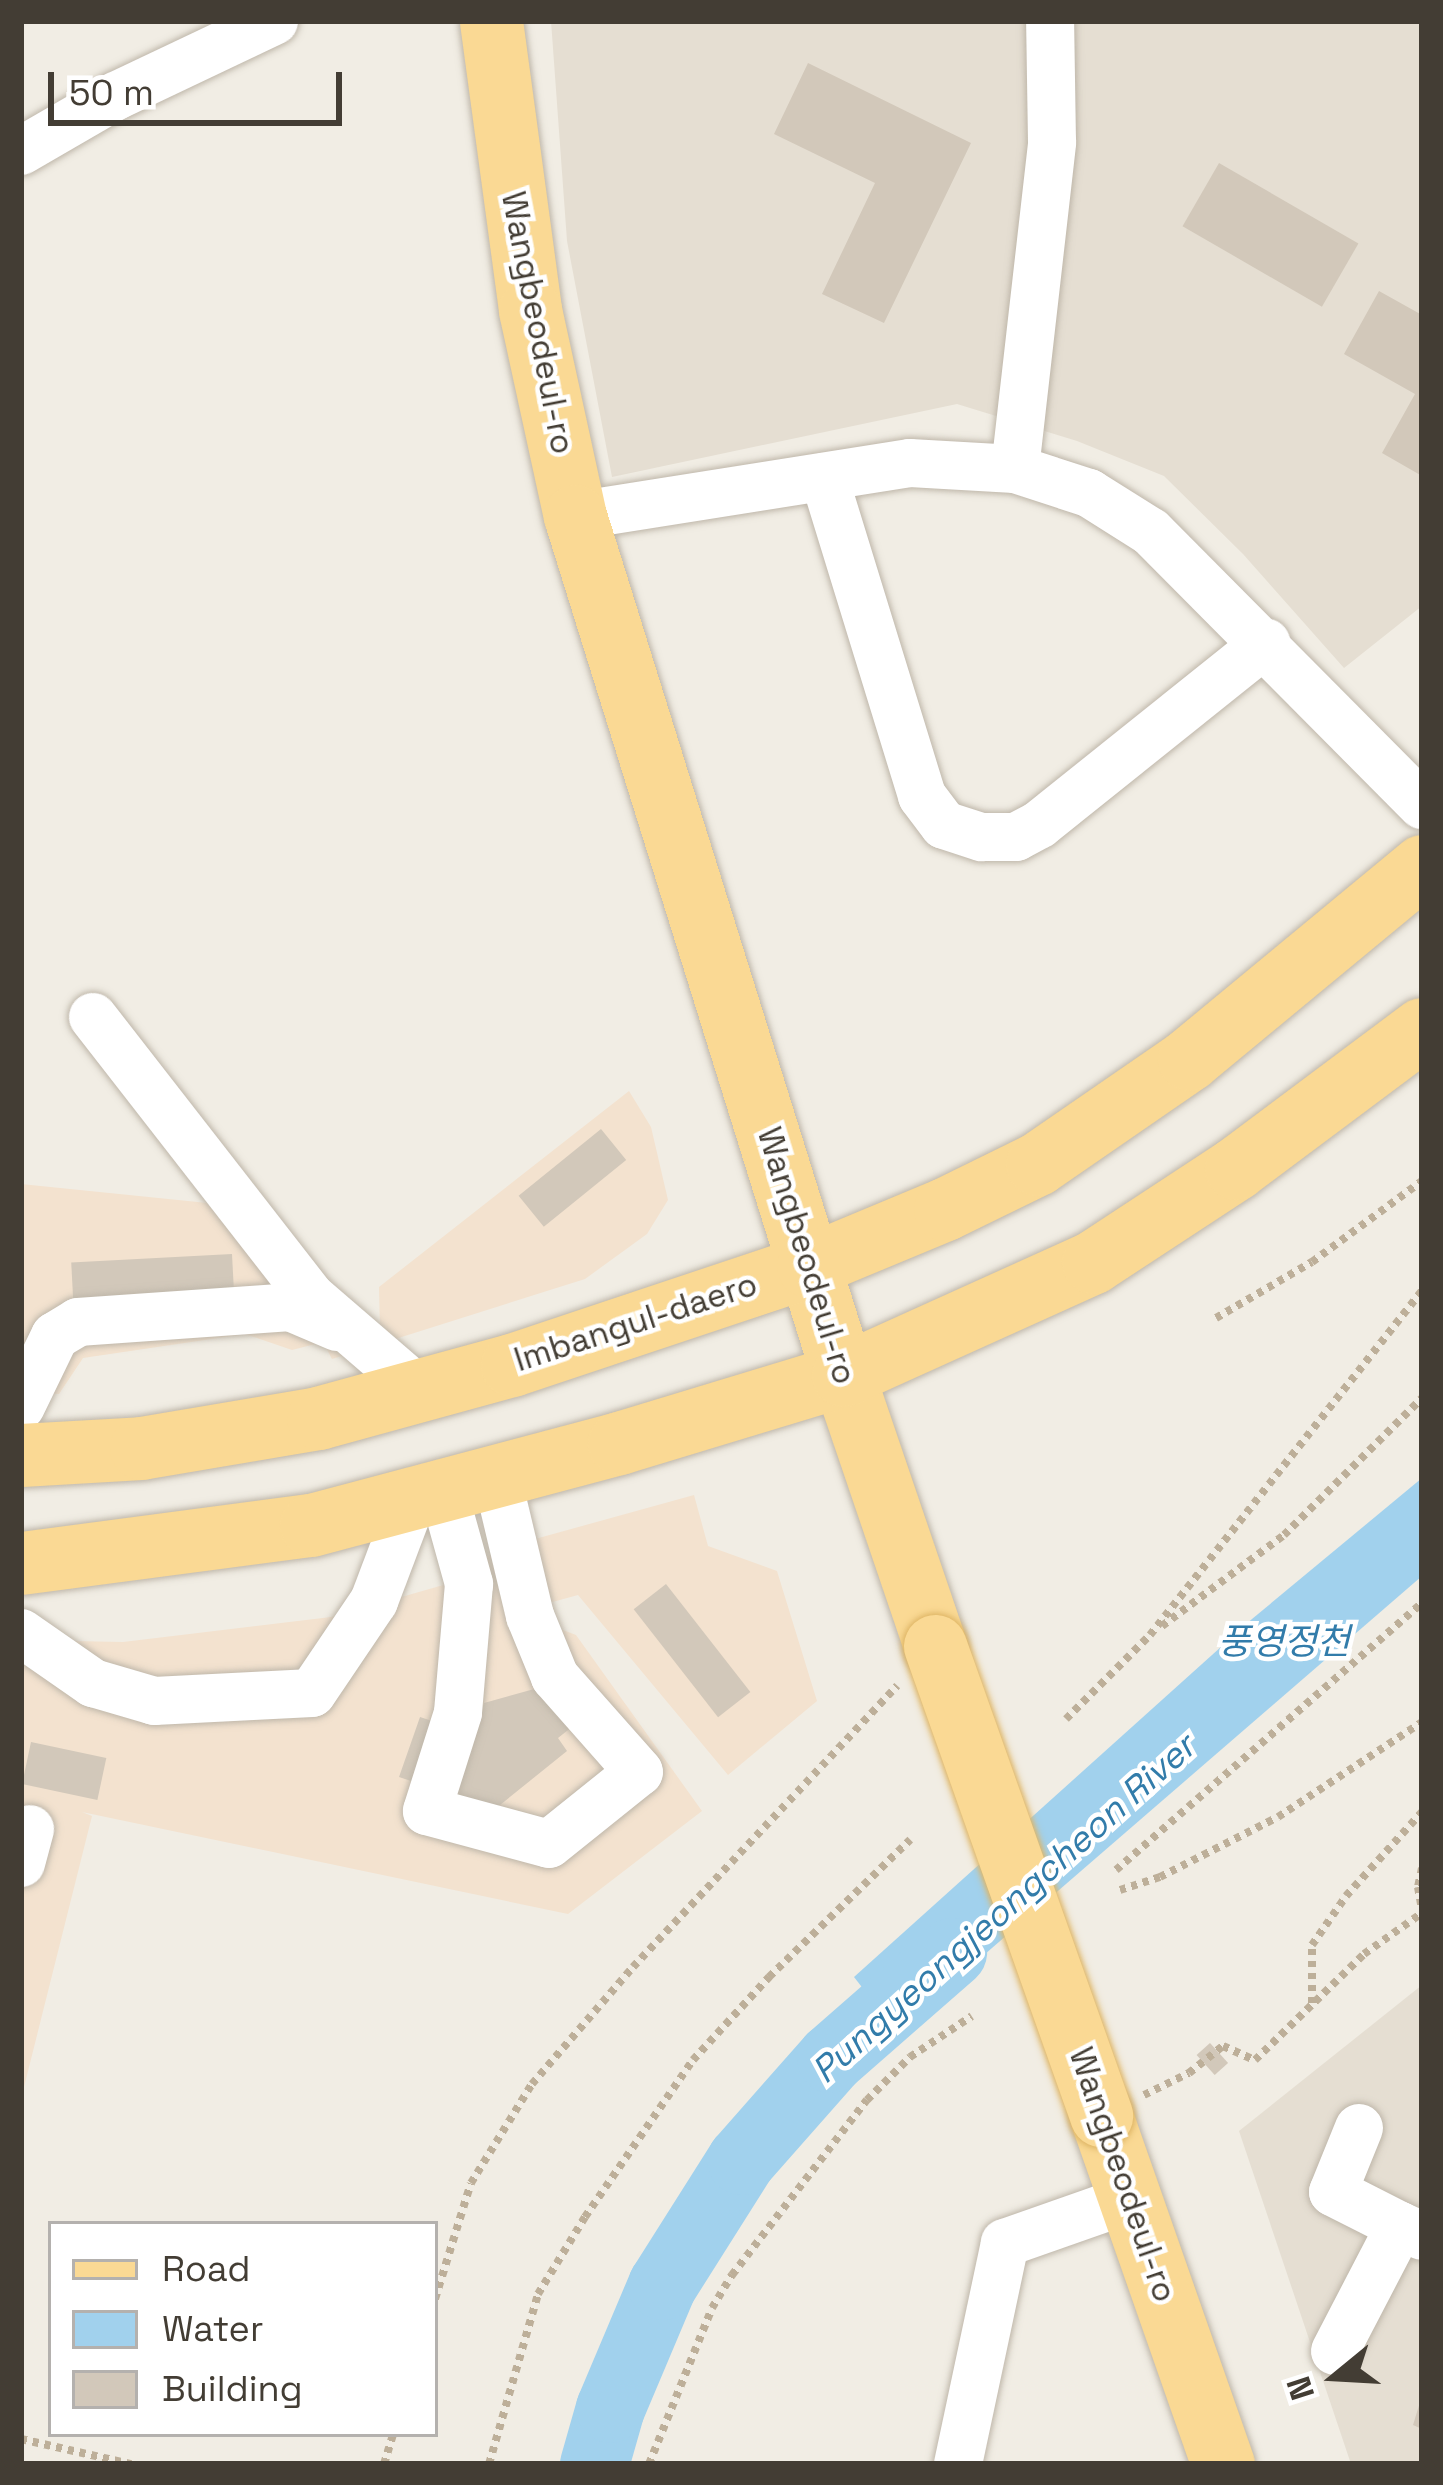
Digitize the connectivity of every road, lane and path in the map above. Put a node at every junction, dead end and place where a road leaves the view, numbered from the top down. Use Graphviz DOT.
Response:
graph roads {
  1 [pos="274,21"];
  2 [pos="491,21"];
  3 [pos="1050,21"];
  4 [pos="21,151"];
  5 [pos="1016,469"];
  6 [pos="824,477"];
  7 [pos="575,516"];
  8 [pos="1267,644"];
  9 [pos="1422,805"];
  10 [pos="1422,866"];
  11 [pos="93,1017"];
  12 [pos="1422,1029"];
  13 [pos="1422,1181"];
  14 [pos="808,1265"];
  15 [pos="1422,1290"];
  16 [pos="1216,1318"];
  17 [pos="347,1331"];
  18 [pos="842,1375"];
  19 [pos="420,1390"];
  20 [pos="1422,1398"];
  21 [pos="21,1406"];
  22 [pos="21,1455"];
  23 [pos="451,1488"];
  24 [pos="21,1563"];
  25 [pos="1422,1603"];
  26 [pos="21,1633"];
  27 [pos="1150,1635"];
  28 [pos="935,1646"];
  29 [pos="1066,1719"];
  30 [pos="1422,1722"];
  31 [pos="1422,1812"];
  32 [pos="910,1840"];
  33 [pos="1422,1868"];
  34 [pos="1116,1870"];
  35 [pos="1120,1890"];
  36 [pos="1422,1911"];
  37 [pos="1312,2005"];
  38 [pos="972,2016"];
  39 [pos="1101,2116"];
  40 [pos="1360,2128"];
  41 [pos="1130,2199"];
  42 [pos="1411,2231"];
  43 [pos="438,2290"];
  44 [pos="1335,2351"];
  45 [pos="21,2439"];
  46 [pos="131,2464"];
  47 [pos="489,2464"];
  48 [pos="649,2464"];
  49 [pos="958,2464"];
  50 [pos="1223,2464"];
  1 -- 4 [label="street"];
  2 -- 7 [label="main road, Wangbeodeul-ro"];
  3 -- 5 [label="street"];
  5 -- 6 [label="street"];
  5 -- 8 [label="street"];
  6 -- 7 [label="street"];
  6 -- 8 [label="street"];
  7 -- 14 [label="main road, Wangbeodeul-ro"];
  8 -- 9 [label="street"];
  10 -- 14 [label="main road, Imbangul-daero"];
  11 -- 17 [label="street"];
  12 -- 18 [label="main road"];
  13 -- 16 [label="path"];
  14 -- 18 [label="main road, Wangbeodeul-ro"];
  14 -- 19 [label="main road, Imbangul-daero"];
  15 -- 27 [label="path"];
  17 -- 19 [label="street"];
  17 -- 21 [label="street"];
  18 -- 23 [label="main road"];
  18 -- 28 [label="main road, Wangbeodeul-ro"];
  19 -- 22 [label="main road, Imbangul-daero"];
  20 -- 27 [label="path"];
  23 -- 23 [label="street"];
  23 -- 24 [label="main road"];
  23 -- 26 [label="street"];
  25 -- 34 [label="path"];
  27 -- 29 [label="path"];
  28 -- 39 [label="main road, Wangbeodeul-ro, bridge"];
  28 -- 43 [label="path"];
  30 -- 35 [label="path"];
  31 -- 37 [label="path"];
  32 -- 47 [label="path"];
  33 -- 36 [label="path"];
  36 -- 37 [label="path"];
  37 -- 39 [label="path"];
  38 -- 48 [label="path"];
  39 -- 41 [label="main road, Wangbeodeul-ro"];
  40 -- 42 [label="street"];
  41 -- 49 [label="street"];
  41 -- 50 [label="main road, Wangbeodeul-ro"];
  42 -- 44 [label="street"];
  45 -- 46 [label="path"];
}
